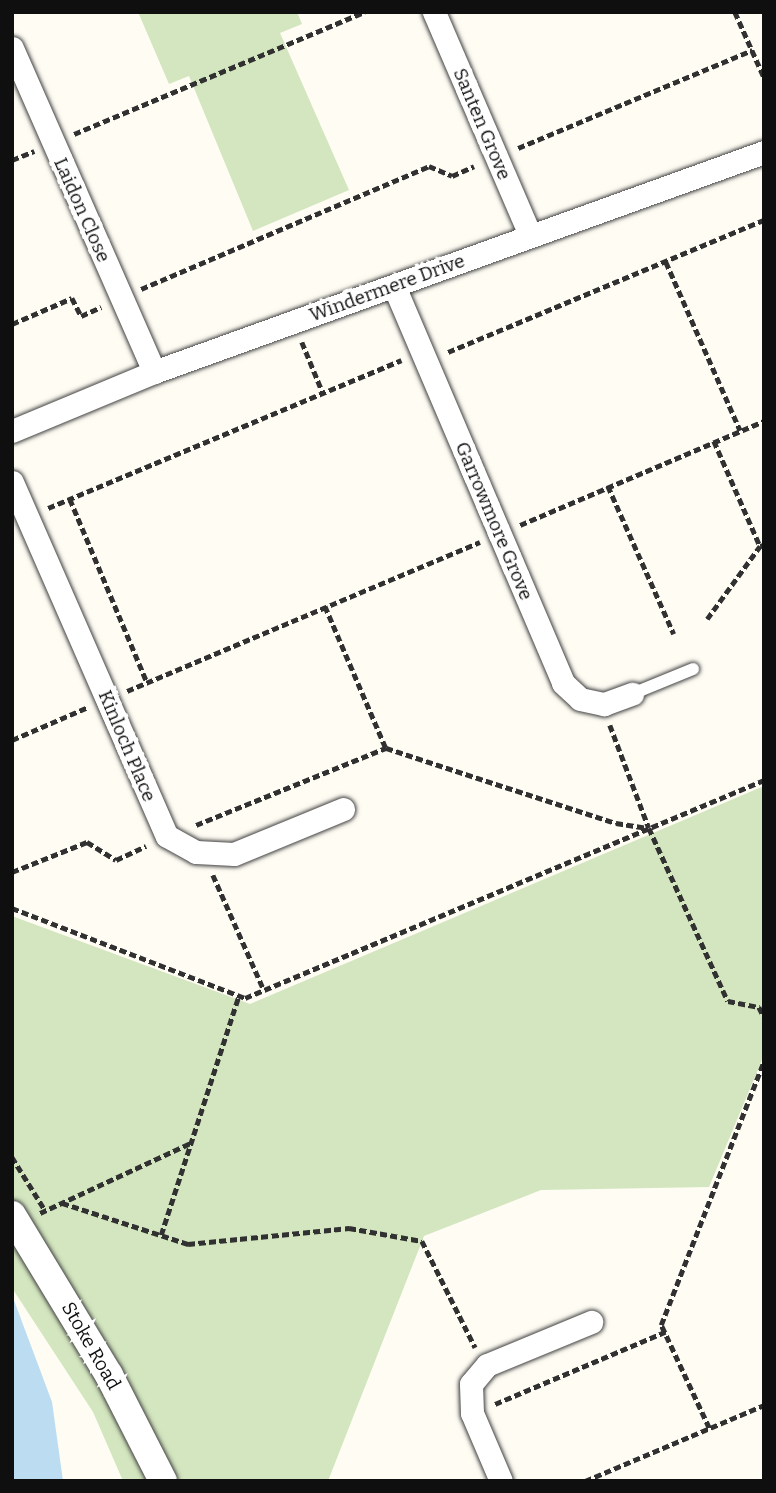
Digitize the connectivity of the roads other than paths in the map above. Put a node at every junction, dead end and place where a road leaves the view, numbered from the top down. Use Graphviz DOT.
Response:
graph roads {
  1 [pos="434,12"];
  2 [pos="12,48"];
  3 [pos="764,152"];
  4 [pos="530,235"];
  5 [pos="394,286"];
  6 [pos="155,372"];
  7 [pos="12,431"];
  8 [pos="12,482"];
  9 [pos="693,669"];
  10 [pos="632,694"];
  11 [pos="343,809"];
  12 [pos="15,1219"];
  13 [pos="591,1322"];
  14 [pos="163,1481"];
  15 [pos="501,1481"];
  1 -- 4 [label="street, Santen Grove"];
  2 -- 6 [label="street, Laidon Close"];
  3 -- 4 [label="street, Windermere Drive"];
  4 -- 5 [label="street, Windermere Drive"];
  5 -- 6 [label="street, Windermere Drive"];
  5 -- 10 [label="street, Garrowmore Grove"];
  6 -- 7 [label="street, Windermere Drive"];
  8 -- 11 [label="street, Kinloch Place"];
  9 -- 10 [label="lane"];
  12 -- 14 [label="street, Stoke Road"];
  13 -- 15 [label="street"];
}
